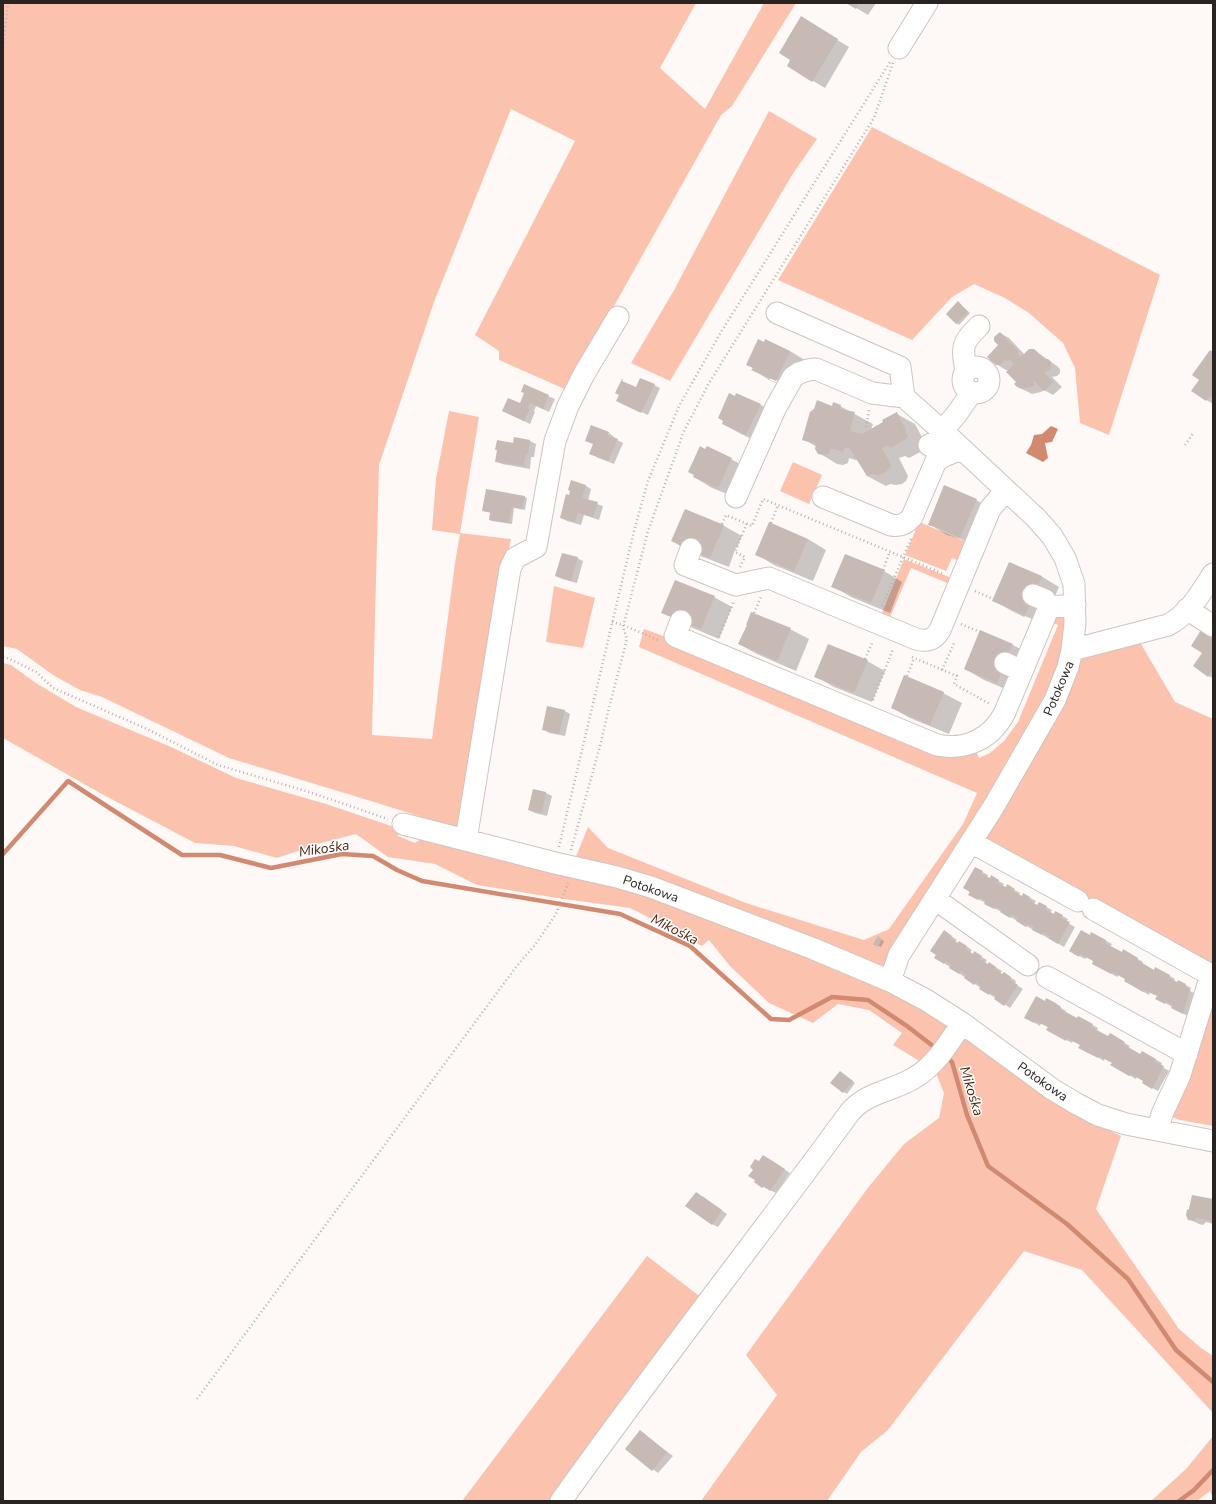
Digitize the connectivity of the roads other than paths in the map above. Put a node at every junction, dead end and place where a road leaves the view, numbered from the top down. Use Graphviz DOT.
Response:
graph roads {
  1 [pos="927,3"];
  2 [pos="895,54"];
  3 [pos="777,313"];
  4 [pos="618,317"];
  5 [pos="979,326"];
  6 [pos="904,397"];
  7 [pos="946,440"];
  8 [pos="1006,490"];
  9 [pos="736,497"];
  10 [pos="823,497"];
  11 [pos="691,550"];
  12 [pos="1213,574"];
  13 [pos="1076,605"];
  14 [pos="1187,609"];
  15 [pos="1213,626"];
  16 [pos="678,628"];
  17 [pos="1072,650"];
  18 [pos="403,824"];
  19 [pos="466,840"];
  20 [pos="971,842"];
  21 [pos="935,900"];
  22 [pos="1028,965"];
  23 [pos="1047,977"];
  24 [pos="890,981"];
  25 [pos="962,1023"];
  26 [pos="1187,1054"];
  27 [pos="1158,1130"];
  28 [pos="1213,1141"];
  29 [pos="562,1501"];
  1 -- 2 [label="street"];
  3 -- 6 [label="street"];
  4 -- 19 [label="street"];
  5 -- 7 [label="street"];
  6 -- 7 [label="street, Potokowa"];
  6 -- 9 [label="street"];
  7 -- 8 [label="street, Potokowa"];
  7 -- 10 [label="street"];
  8 -- 11 [label="street"];
  8 -- 13 [label="street, Potokowa"];
  12 -- 14 [label="street"];
  13 -- 16 [label="street"];
  13 -- 17 [label="street, Potokowa"];
  14 -- 15 [label="street"];
  14 -- 17 [label="street"];
  17 -- 20 [label="street, Potokowa"];
  18 -- 19 [label="street, Potokowa"];
  19 -- 24 [label="street, Potokowa"];
  20 -- 21 [label="street, Potokowa"];
  20 -- 26 [label="street"];
  21 -- 22 [label="street"];
  21 -- 24 [label="street, Potokowa"];
  23 -- 26 [label="street"];
  24 -- 25 [label="street, Potokowa"];
  25 -- 27 [label="street, Potokowa"];
  25 -- 29 [label="street"];
  26 -- 27 [label="street"];
  27 -- 28 [label="street, Potokowa"];
}
